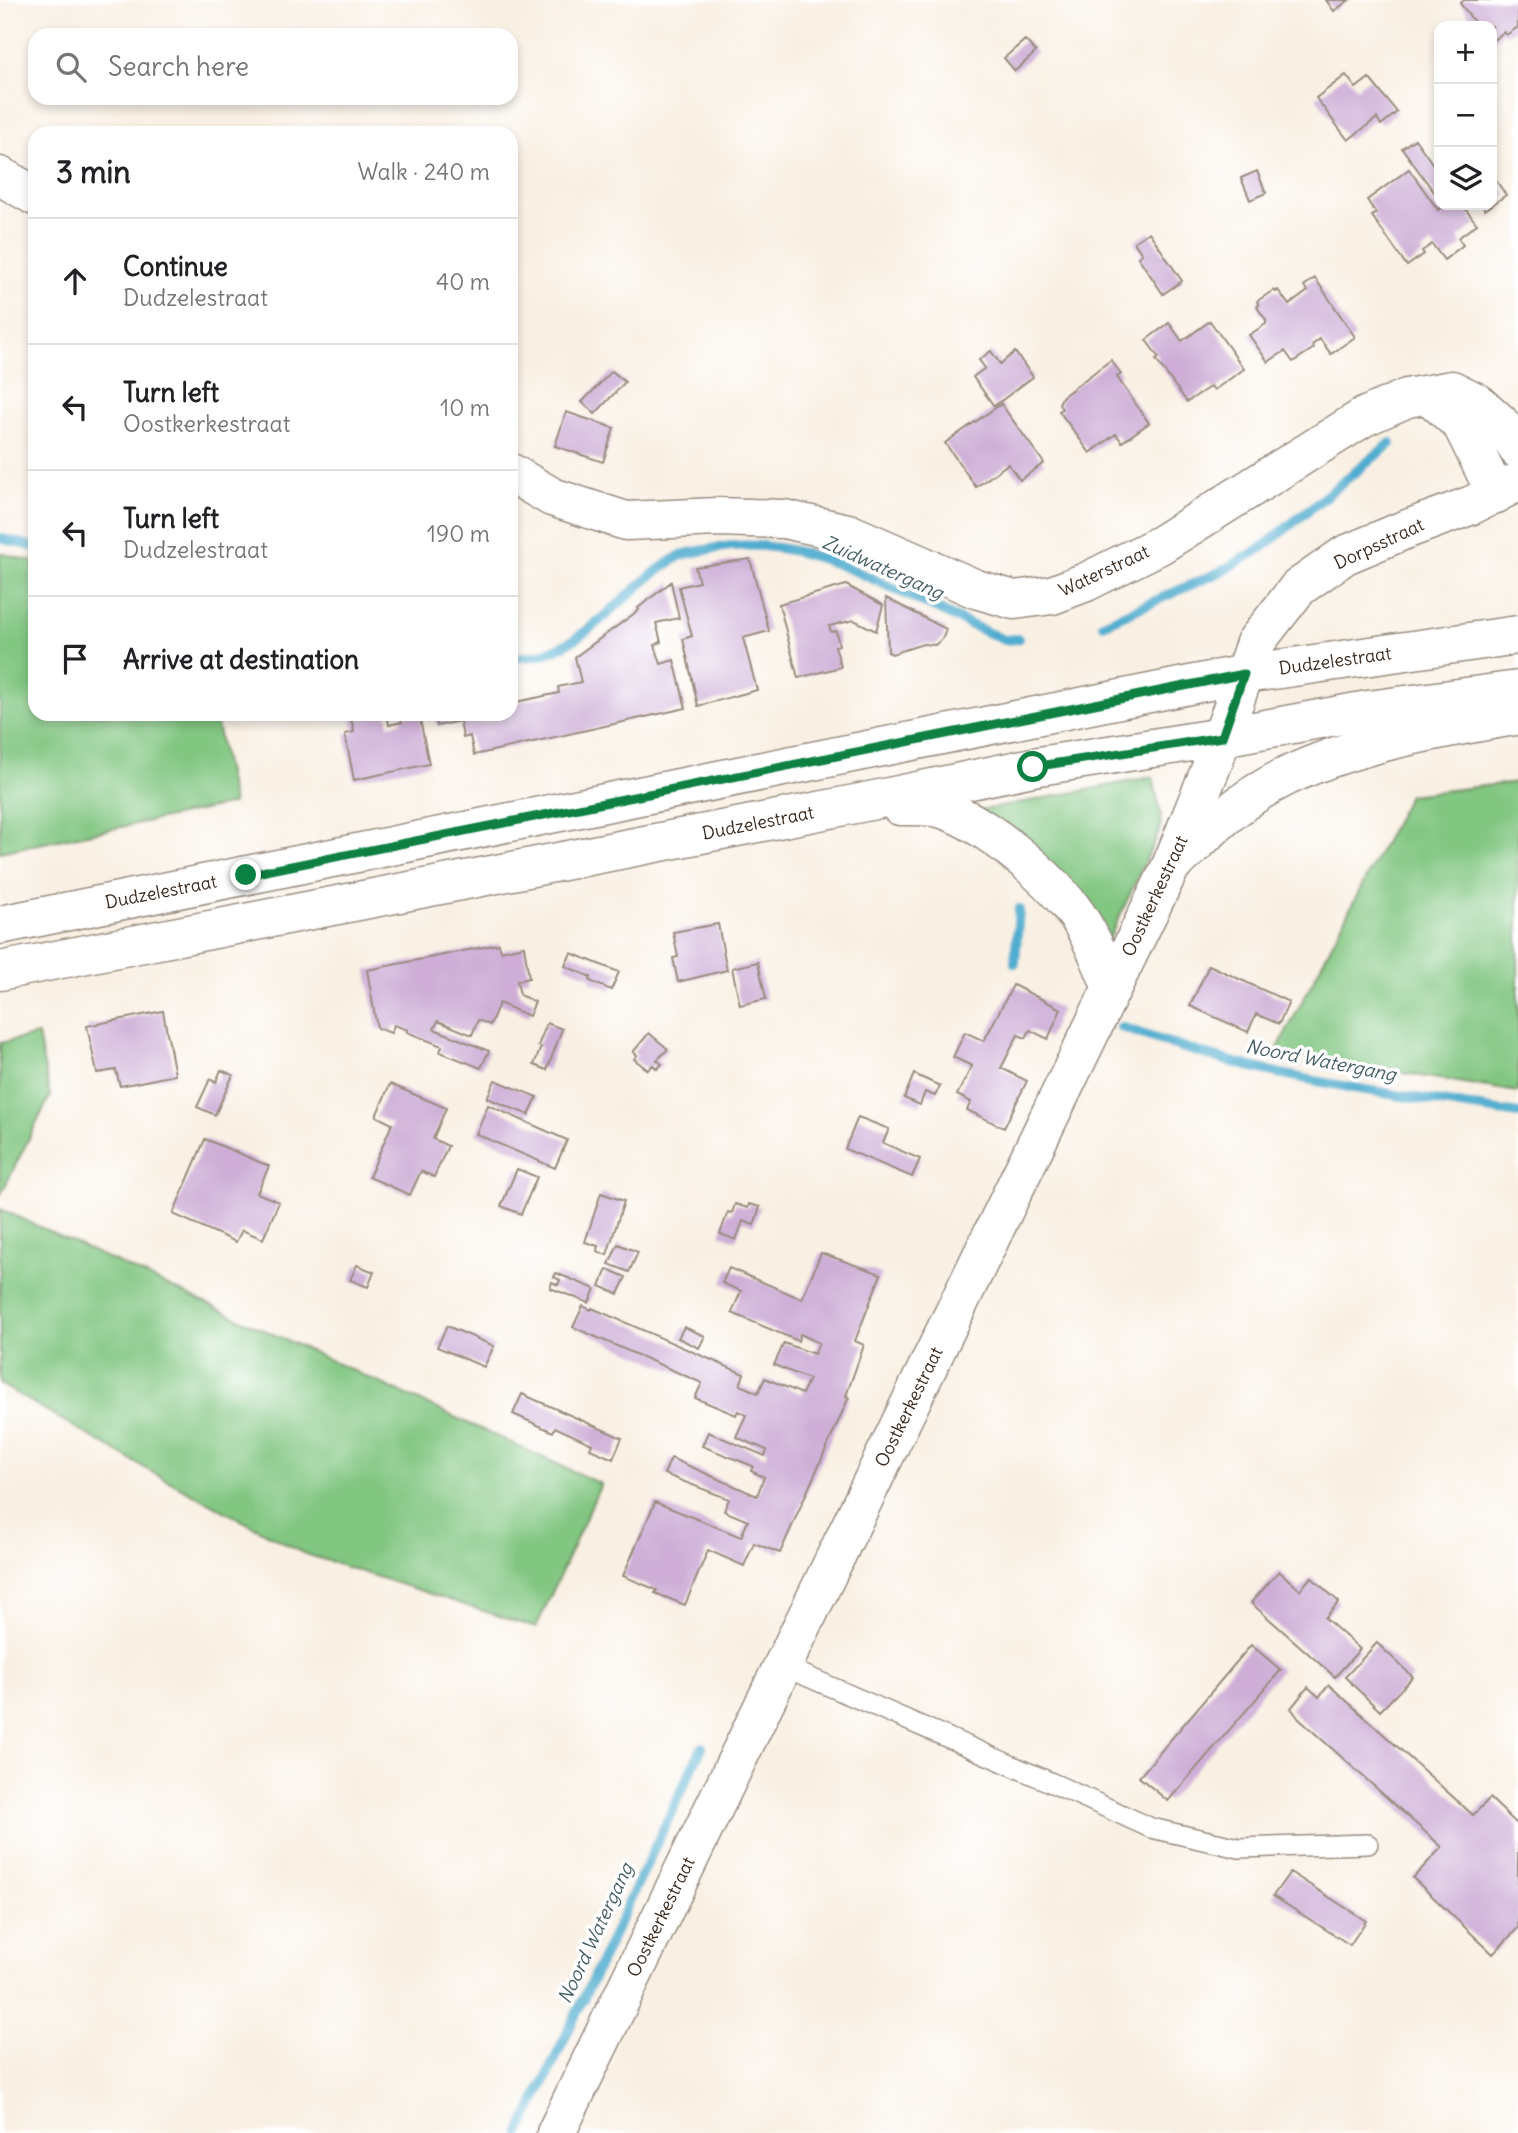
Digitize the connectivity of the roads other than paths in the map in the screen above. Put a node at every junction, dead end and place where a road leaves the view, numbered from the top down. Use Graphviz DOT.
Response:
graph roads {
  1 [pos="0,176"];
  2 [pos="28,192"];
  3 [pos="1429,395"];
  4 [pos="1518,449"];
  5 [pos="518,478"];
  6 [pos="1507,488"];
  7 [pos="1518,635"];
  8 [pos="1244,674"];
  9 [pos="1518,690"];
  10 [pos="1518,715"];
  11 [pos="1222,737"];
  12 [pos="860,803"];
  13 [pos="1171,866"];
  14 [pos="0,925"];
  15 [pos="0,971"];
  16 [pos="1112,988"];
  17 [pos="783,1666"];
  18 [pos="1368,1844"];
  19 [pos="556,2133"];
  1 -- 2 [label="main road"];
  3 -- 4 [label="main road, Waterstraat"];
  3 -- 5 [label="main road, Waterstraat"];
  3 -- 6 [label="main road"];
  6 -- 8 [label="main road, Dorpsstraat"];
  7 -- 8 [label="main road, Dudzelestraat"];
  8 -- 11 [label="main road, Oostkerkestraat"];
  8 -- 14 [label="main road, Dudzelestraat"];
  9 -- 11 [label="main road, Dudzelestraat"];
  10 -- 13 [label="main road"];
  11 -- 12 [label="main road, Dudzelestraat"];
  11 -- 13 [label="main road, Oostkerkestraat"];
  12 -- 15 [label="main road, Dudzelestraat"];
  12 -- 16 [label="main road"];
  13 -- 16 [label="main road, Oostkerkestraat"];
  16 -- 17 [label="main road, Oostkerkestraat"];
  17 -- 18 [label="lane"];
  17 -- 19 [label="main road, Oostkerkestraat"];
}
